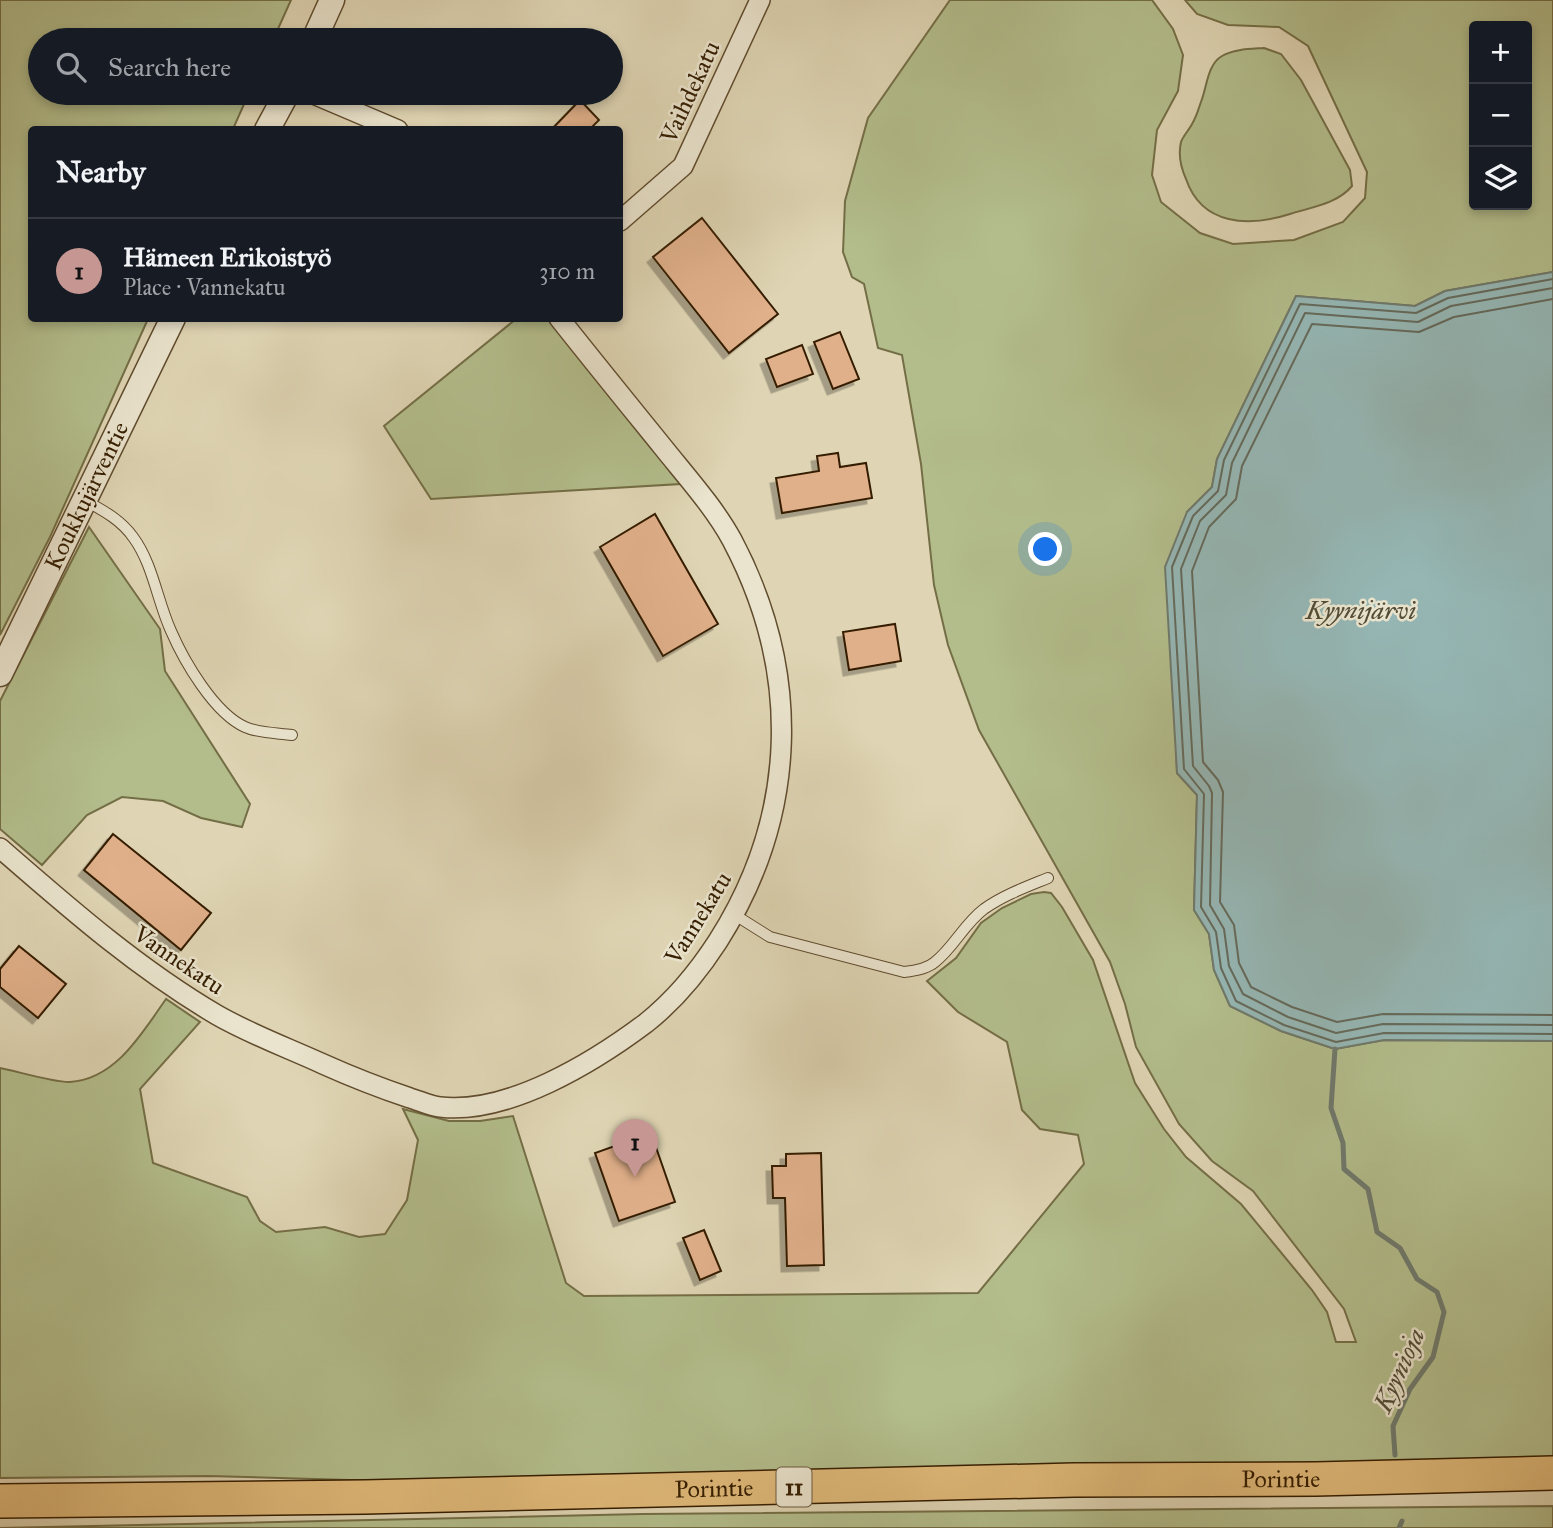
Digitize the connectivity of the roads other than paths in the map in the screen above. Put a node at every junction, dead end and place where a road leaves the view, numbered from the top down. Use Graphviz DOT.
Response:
graph roads {
  1 [pos="332,0"];
  2 [pos="760,0"];
  3 [pos="319,28"];
  4 [pos="281,105"];
  5 [pos="339,105"];
  6 [pos="269,126"];
  7 [pos="389,126"];
  8 [pos="623,218"];
  9 [pos="171,322"];
  10 [pos="562,322"];
  11 [pos="85,501"];
  12 [pos="0,674"];
  13 [pos="292,735"];
  14 [pos="0,848"];
  15 [pos="1048,878"];
  16 [pos="734,915"];
  17 [pos="1553,1473"];
  18 [pos="0,1501"];
  19 [pos="35,1501"];
  20 [pos="0,1512"];
  1 -- 3 [label="street"];
  2 -- 8 [label="street, Vaihdekatu"];
  4 -- 6 [label="street"];
  5 -- 7 [label="street"];
  9 -- 11 [label="street, Koukkujärventie"];
  10 -- 16 [label="street, Vannekatu"];
  11 -- 12 [label="street, Koukkujärventie"];
  11 -- 13 [label="lane"];
  14 -- 16 [label="street, Vannekatu"];
  15 -- 16 [label="lane"];
  17 -- 19 [label="highway, Porintie / 11"];
  18 -- 19 [label="highway, Porintie / 11"];
  19 -- 20 [label="highway"];
}
